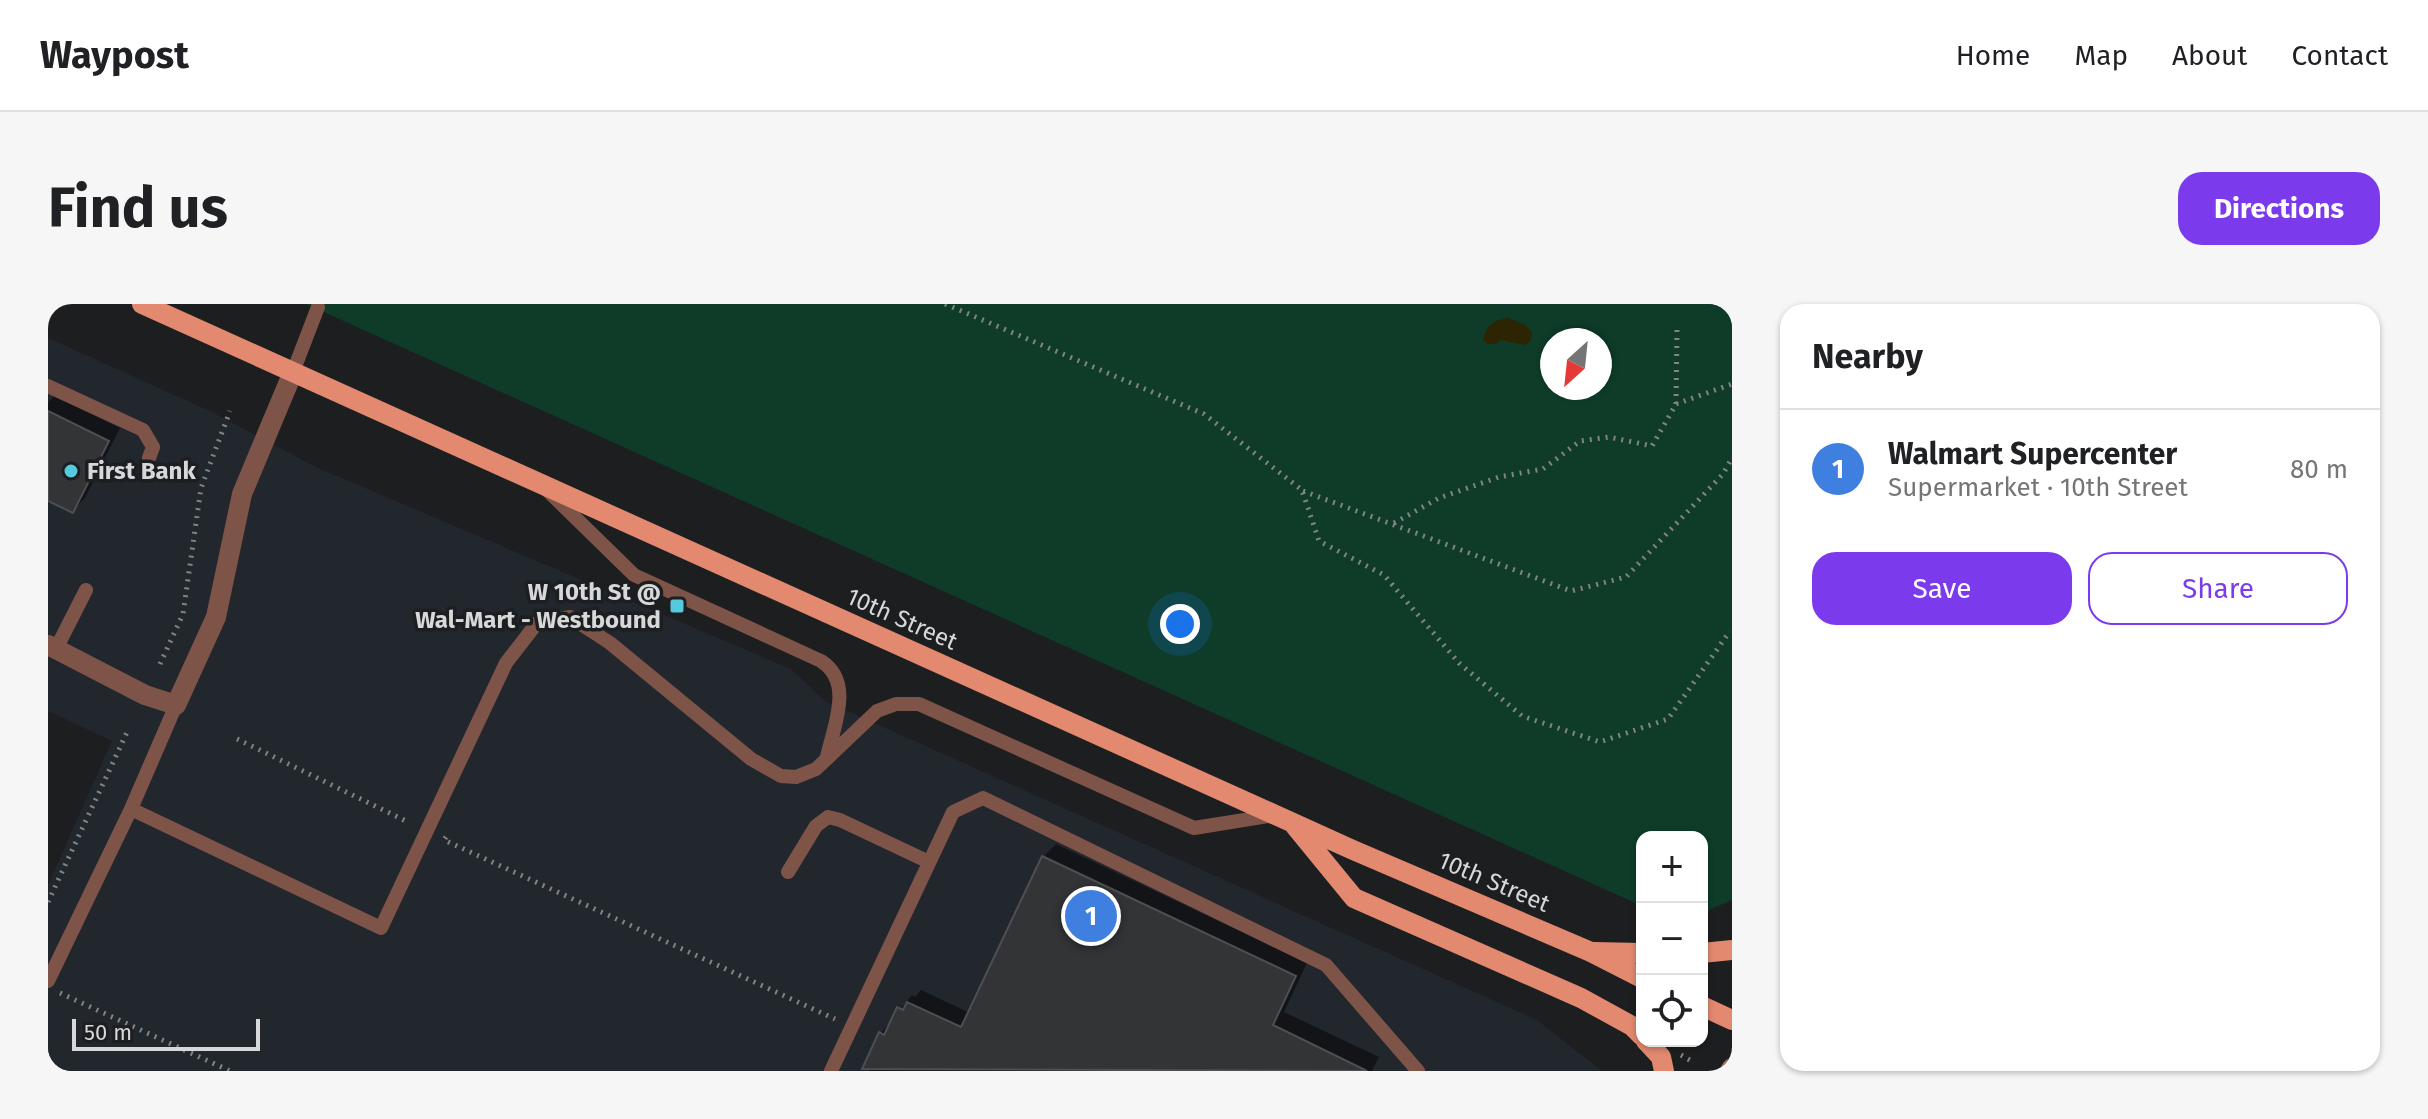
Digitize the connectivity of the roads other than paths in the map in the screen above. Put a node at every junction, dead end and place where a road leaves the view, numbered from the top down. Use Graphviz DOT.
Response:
graph roads {
  1 [pos="142,304"];
  2 [pos="319,305"];
  3 [pos="293,372"];
  4 [pos="48,386"];
  5 [pos="151,452"];
  6 [pos="542,485"];
  7 [pos="86,590"];
  8 [pos="52,647"];
  9 [pos="176,705"];
  10 [pos="826,758"];
  11 [pos="131,809"];
  12 [pos="1284,819"];
  13 [pos="929,862"];
  14 [pos="788,872"];
  15 [pos="1732,950"];
  16 [pos="1591,952"];
  17 [pos="1708,952"];
  18 [pos="1636,953"];
  19 [pos="1636,975"];
  20 [pos="48,981"];
  21 [pos="1708,1009"];
  22 [pos="1732,1020"];
  23 [pos="1636,1030"];
  24 [pos="1652,1047"];
  25 [pos="831,1071"];
  26 [pos="1418,1071"];
  27 [pos="1664,1071"];
  1 -- 3 [label="main road, 10th Street"];
  2 -- 3 [label="lane"];
  3 -- 6 [label="main road, 10th Street"];
  3 -- 9 [label="street"];
  4 -- 5 [label="lane"];
  6 -- 10 [label="lane"];
  6 -- 12 [label="main road, 10th Street"];
  7 -- 8 [label="lane"];
  8 -- 9 [label="street"];
  9 -- 11 [label="lane"];
  10 -- 11 [label="lane"];
  10 -- 12 [label="lane"];
  11 -- 20 [label="lane"];
  12 -- 16 [label="main road, 10th Street"];
  12 -- 23 [label="main road"];
  13 -- 14 [label="lane"];
  13 -- 25 [label="lane"];
  13 -- 26 [label="lane"];
  15 -- 17 [label="main road"];
  16 -- 18 [label="main road"];
  16 -- 19 [label="main road, 10th Street"];
  21 -- 22 [label="main road"];
  24 -- 27 [label="main road"];
}
